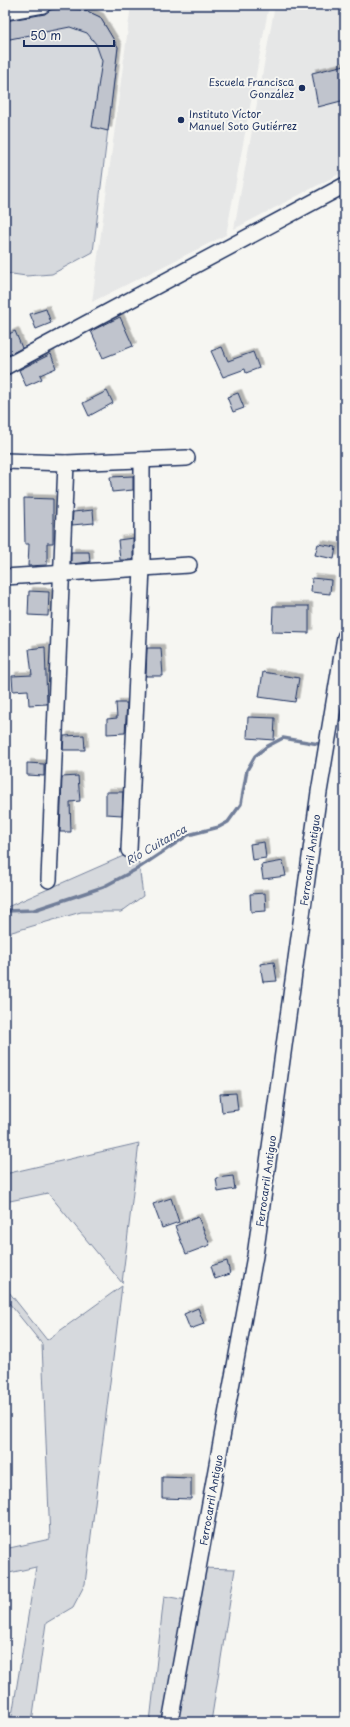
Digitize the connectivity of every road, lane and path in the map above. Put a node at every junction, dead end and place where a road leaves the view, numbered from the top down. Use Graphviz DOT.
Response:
graph roads {
  1 [pos="43,5"];
  2 [pos="5,12"];
  3 [pos="345,185"];
  4 [pos="5,367"];
  5 [pos="187,458"];
  6 [pos="142,460"];
  7 [pos="5,461"];
  8 [pos="66,463"];
  9 [pos="189,565"];
  10 [pos="142,568"];
  11 [pos="61,572"];
  12 [pos="5,576"];
  13 [pos="345,637"];
  14 [pos="129,850"];
  15 [pos="49,880"];
  16 [pos="170,1722"];
  1 -- 2 [label="street"];
  3 -- 4 [label="street"];
  5 -- 6 [label="street"];
  6 -- 8 [label="street"];
  6 -- 10 [label="street"];
  7 -- 8 [label="street"];
  8 -- 11 [label="street"];
  9 -- 10 [label="street"];
  10 -- 11 [label="street"];
  10 -- 14 [label="street"];
  11 -- 12 [label="street"];
  11 -- 15 [label="street"];
  13 -- 16 [label="street, Ferrocarril Antiguo"];
}
